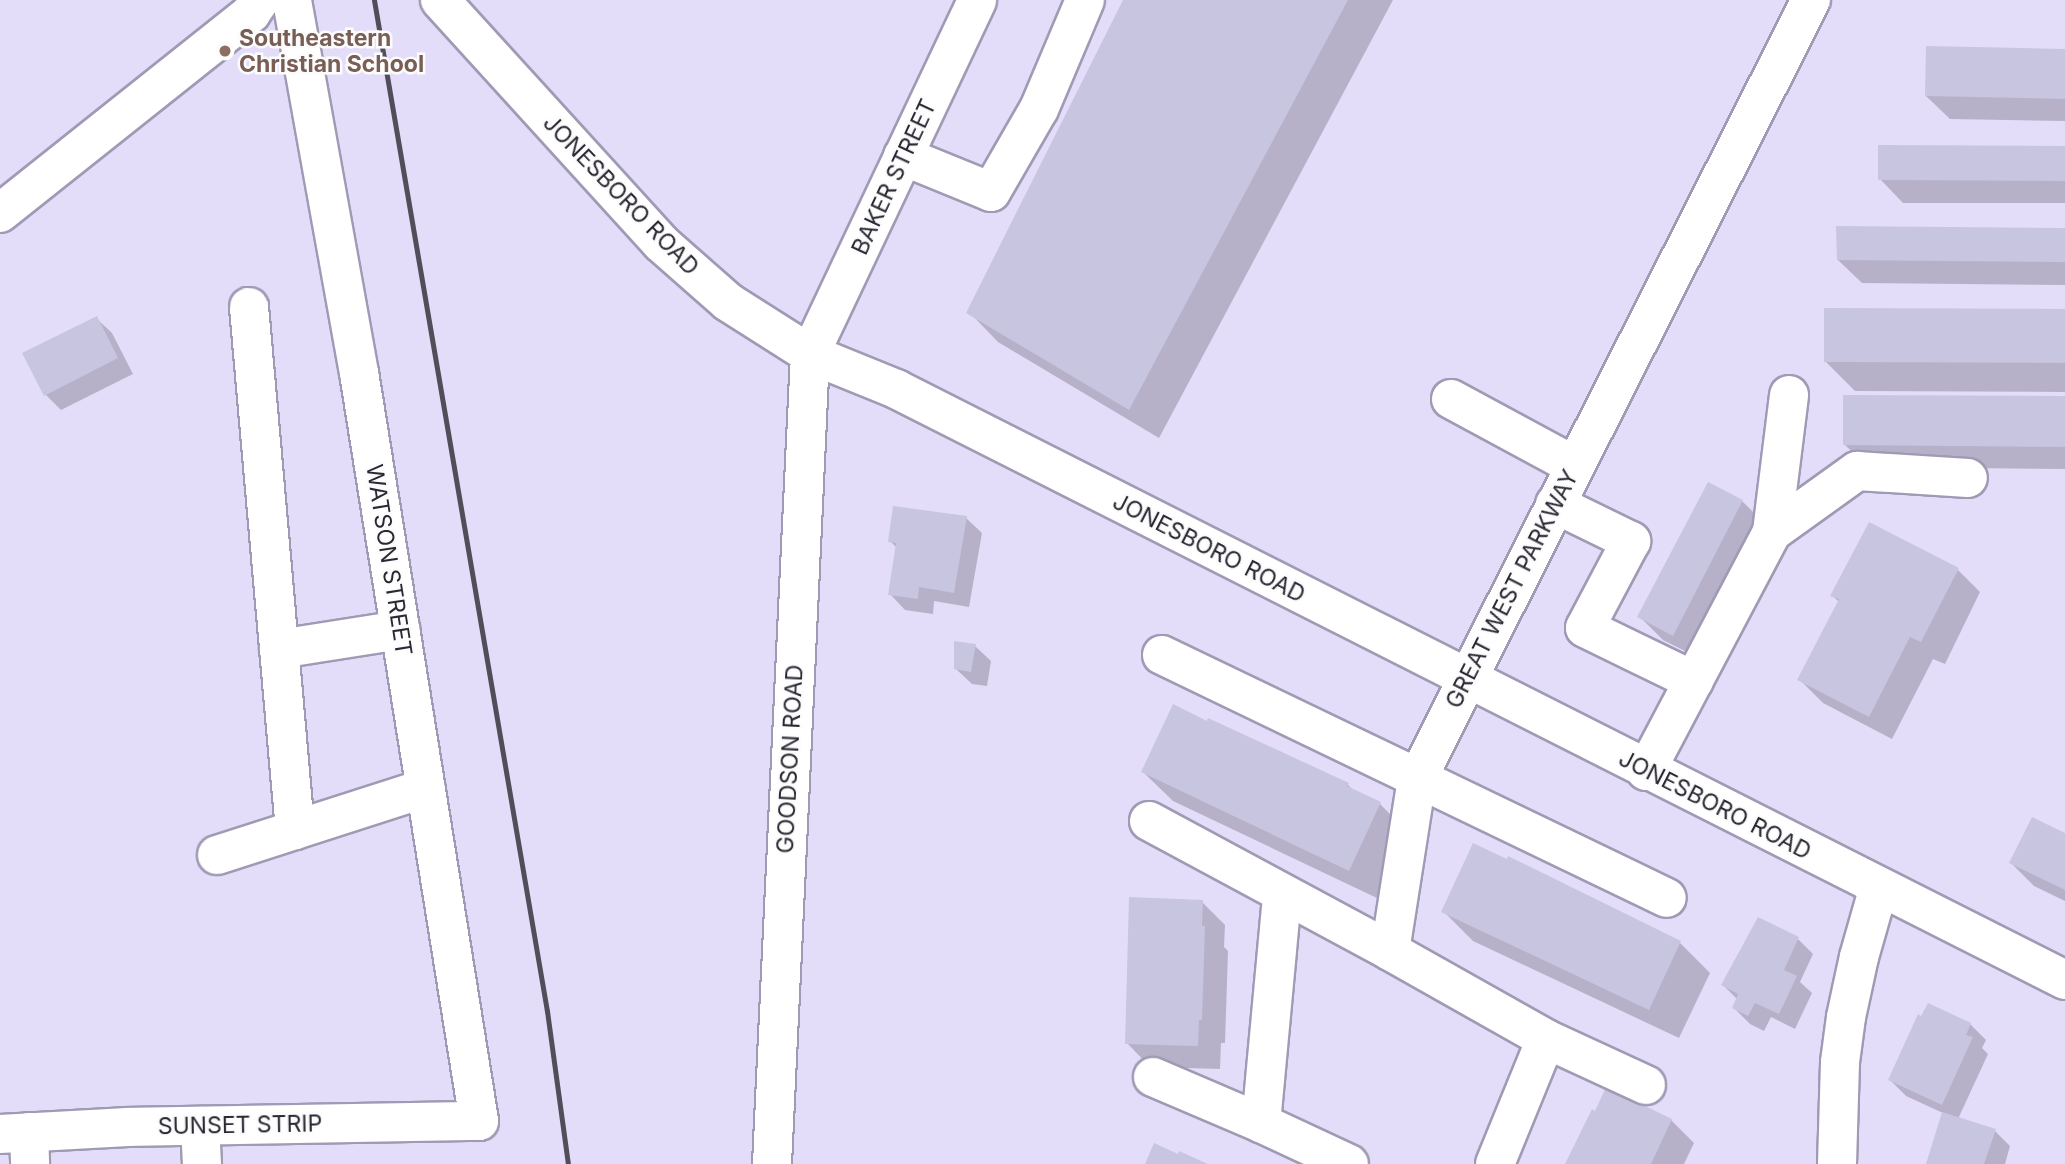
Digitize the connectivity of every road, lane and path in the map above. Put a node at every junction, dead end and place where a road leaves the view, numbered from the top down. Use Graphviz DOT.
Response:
graph roads {
  1 [pos="260,0"];
  2 [pos="292,0"];
  3 [pos="440,0"];
  4 [pos="977,0"];
  5 [pos="1085,0"];
  6 [pos="1811,0"];
  7 [pos="903,156"];
  8 [pos="0,213"];
  9 [pos="249,307"];
  10 [pos="810,354"];
  11 [pos="1789,395"];
  12 [pos="1451,399"];
  13 [pos="1575,466"];
  14 [pos="1968,478"];
  15 [pos="1555,504"];
  16 [pos="1772,532"];
  17 [pos="401,630"];
  18 [pos="279,649"];
  19 [pos="1162,655"];
  20 [pos="1467,678"];
  21 [pos="1694,681"];
  22 [pos="1646,771"];
  23 [pos="1417,779"];
  24 [pos="426,788"];
  25 [pos="1149,821"];
  26 [pos="295,830"];
  27 [pos="217,855"];
  28 [pos="1880,887"];
  29 [pos="1282,895"];
  30 [pos="1667,898"];
  31 [pos="1390,951"];
  32 [pos="2065,980"];
  33 [pos="1546,1039"];
  34 [pos="1153,1077"];
  35 [pos="1646,1085"];
  36 [pos="479,1121"];
  37 [pos="1261,1123"];
  38 [pos="200,1126"];
  39 [pos="20,1143"];
  40 [pos="1343,1163"];
  41 [pos="202,1164"];
  42 [pos="772,1164"];
  43 [pos="1495,1164"];
  44 [pos="1837,1164"];
  1 -- 8 [label="street"];
  2 -- 17 [label="street, WATSON STREET"];
  3 -- 10 [label="street, JONESBORO ROAD"];
  4 -- 7 [label="street, BAKER STREET"];
  5 -- 7 [label="street"];
  6 -- 13 [label="street, GREAT WEST PARKWAY"];
  7 -- 10 [label="street, BAKER STREET"];
  9 -- 18 [label="street"];
  10 -- 20 [label="street, JONESBORO ROAD"];
  10 -- 42 [label="street, GOODSON ROAD"];
  11 -- 16 [label="street"];
  12 -- 13 [label="street"];
  13 -- 15 [label="street, GREAT WEST PARKWAY"];
  14 -- 16 [label="street"];
  15 -- 20 [label="street, GREAT WEST PARKWAY"];
  15 -- 21 [label="street"];
  16 -- 21 [label="street"];
  17 -- 18 [label="street"];
  17 -- 24 [label="street, WATSON STREET"];
  18 -- 26 [label="street"];
  19 -- 23 [label="street"];
  20 -- 22 [label="street, JONESBORO ROAD"];
  20 -- 23 [label="street, GREAT WEST PARKWAY"];
  21 -- 22 [label="street"];
  22 -- 28 [label="street, JONESBORO ROAD"];
  23 -- 30 [label="street"];
  23 -- 31 [label="street, GREAT WEST PARKWAY"];
  24 -- 26 [label="street"];
  24 -- 36 [label="street, WATSON STREET"];
  25 -- 29 [label="street"];
  26 -- 27 [label="street"];
  28 -- 32 [label="street, JONESBORO ROAD"];
  28 -- 44 [label="street"];
  29 -- 31 [label="street"];
  29 -- 37 [label="street"];
  31 -- 33 [label="street"];
  33 -- 35 [label="street"];
  33 -- 43 [label="street"];
  34 -- 37 [label="street"];
  36 -- 38 [label="street, SUNSET STRIP"];
  37 -- 40 [label="street"];
  38 -- 39 [label="street, SUNSET STRIP"];
  38 -- 41 [label="street"];
}
